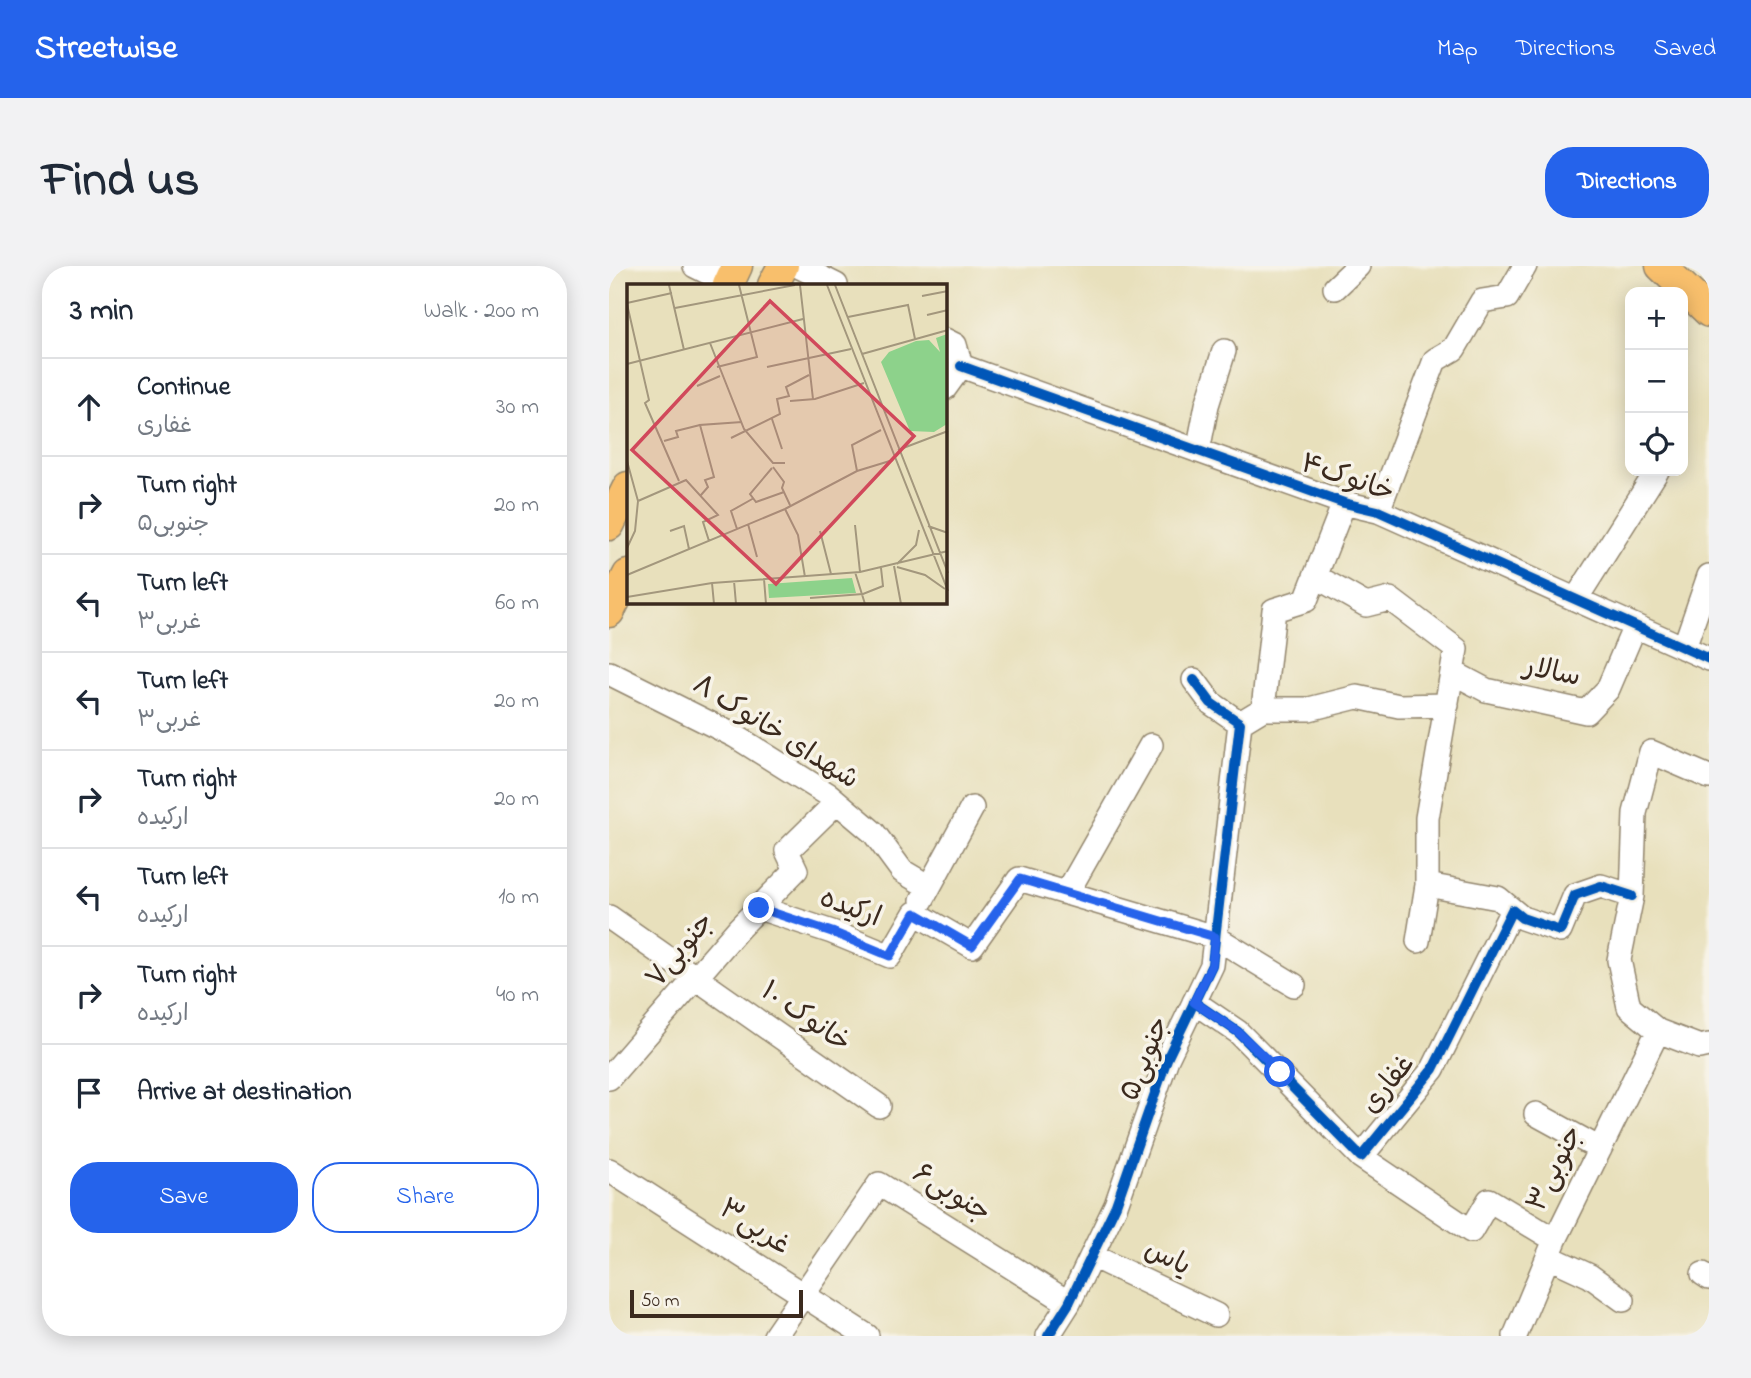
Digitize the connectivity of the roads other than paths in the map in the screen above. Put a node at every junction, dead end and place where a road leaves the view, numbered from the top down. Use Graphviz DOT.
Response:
graph roads {
  1 [pos="695,266"];
  2 [pos="783,266"];
  3 [pos="798,266"];
  4 [pos="1358,266"];
  5 [pos="1525,266"];
  6 [pos="1661,266"];
  7 [pos="731,278"];
  8 [pos="774,284"];
  9 [pos="834,284"];
  10 [pos="1335,288"];
  11 [pos="1709,312"];
  12 [pos="947,341"];
  13 [pos="1224,351"];
  14 [pos="961,366"];
  15 [pos="947,385"];
  16 [pos="1198,451"];
  17 [pos="1654,476"];
  18 [pos="627,488"];
  19 [pos="1344,503"];
  20 [pos="1378,511"];
  21 [pos="609,526"];
  22 [pos="1315,576"];
  23 [pos="1709,576"];
  24 [pos="627,577"];
  25 [pos="1576,599"];
  26 [pos="609,612"];
  27 [pos="1635,626"];
  28 [pos="1684,648"];
  29 [pos="1709,659"];
  30 [pos="1452,672"];
  31 [pos="609,673"];
  32 [pos="1194,680"];
  33 [pos="1447,705"];
  34 [pos="1263,709"];
  35 [pos="1240,723"];
  36 [pos="1151,745"];
  37 [pos="1709,777"];
  38 [pos="837,802"];
  39 [pos="972,808"];
  40 [pos="1427,885"];
  41 [pos="929,887"];
  42 [pos="1067,893"];
  43 [pos="1632,896"];
  44 [pos="759,908"];
  45 [pos="1512,910"];
  46 [pos="915,913"];
  47 [pos="609,917"];
  48 [pos="1215,937"];
  49 [pos="1418,941"];
  50 [pos="698,978"];
  51 [pos="1294,985"];
  52 [pos="1194,1002"];
  53 [pos="1658,1031"];
  54 [pos="1709,1045"];
  55 [pos="609,1079"];
  56 [pos="879,1106"];
  57 [pos="1535,1114"];
  58 [pos="1599,1149"];
  59 [pos="1361,1157"];
  60 [pos="609,1170"];
  61 [pos="1552,1249"];
  62 [pos="1092,1256"];
  63 [pos="802,1294"];
  64 [pos="1623,1300"];
  65 [pos="1069,1303"];
  66 [pos="1216,1315"];
  67 [pos="775,1336"];
  68 [pos="867,1336"];
  69 [pos="1048,1336"];
  70 [pos="1515,1336"];
  1 -- 7 [label="street"];
  2 -- 8 [label="main road"];
  3 -- 9 [label="street"];
  4 -- 10 [label="street"];
  5 -- 20 [label="street"];
  6 -- 11 [label="main road"];
  12 -- 14 [label="street"];
  13 -- 16 [label="street"];
  14 -- 15 [label="street"];
  14 -- 16 [label="street, خانوک۴"];
  16 -- 19 [label="street, خانوک۴"];
  17 -- 25 [label="street"];
  18 -- 21 [label="main road"];
  19 -- 20 [label="street, خانوک۴"];
  19 -- 22 [label="street"];
  20 -- 25 [label="street, خانوک۴"];
  22 -- 30 [label="street"];
  22 -- 34 [label="street"];
  23 -- 28 [label="street"];
  24 -- 26 [label="main road"];
  25 -- 27 [label="street, خانوک۴"];
  27 -- 28 [label="street, خانوک۴"];
  27 -- 30 [label="street, سالار"];
  28 -- 29 [label="street, خانوک۴"];
  30 -- 33 [label="street"];
  31 -- 38 [label="street, شهدای خانوک ۸"];
  32 -- 35 [label="street"];
  33 -- 34 [label="street"];
  33 -- 40 [label="street"];
  34 -- 35 [label="street"];
  35 -- 48 [label="street, جنوبی۵"];
  36 -- 42 [label="street"];
  37 -- 43 [label="street"];
  38 -- 41 [label="street, شهدای خانوک ۸"];
  38 -- 44 [label="street, جنوبی۷"];
  39 -- 41 [label="street"];
  40 -- 45 [label="street"];
  40 -- 49 [label="street"];
  41 -- 46 [label="street"];
  42 -- 46 [label="street, ارکیده"];
  42 -- 48 [label="street"];
  43 -- 45 [label="street"];
  43 -- 53 [label="street"];
  44 -- 46 [label="street, ارکیده"];
  44 -- 50 [label="street, جنوبی۷"];
  45 -- 59 [label="street, غفاری"];
  47 -- 50 [label="street, خانوک ۱۰"];
  48 -- 51 [label="street"];
  48 -- 52 [label="street, جنوبی۵"];
  50 -- 55 [label="street, جنوبی۷"];
  50 -- 56 [label="street, خانوک ۱۰"];
  52 -- 59 [label="street, غفاری"];
  52 -- 62 [label="street, جنوبی۵"];
  53 -- 54 [label="street"];
  53 -- 58 [label="street, جنوبی۳"];
  57 -- 58 [label="street"];
  58 -- 61 [label="street, جنوبی۳"];
  59 -- 61 [label="street"];
  60 -- 63 [label="street, غربی۳"];
  61 -- 64 [label="street"];
  61 -- 70 [label="street, جنوبی۳"];
  62 -- 65 [label="street, جنوبی۵"];
  62 -- 66 [label="street, یاس"];
  63 -- 65 [label="street, جنوبی۶"];
  63 -- 67 [label="street"];
  63 -- 68 [label="street, غربی۳"];
  65 -- 69 [label="street, جنوبی۵"];
}
